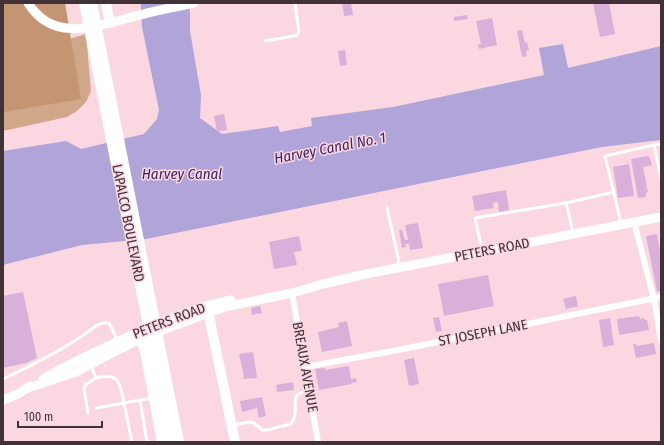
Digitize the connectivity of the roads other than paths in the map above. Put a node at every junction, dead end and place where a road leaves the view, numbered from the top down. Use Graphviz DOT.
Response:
graph roads {
  1 [pos="28,3"];
  2 [pos="84,3"];
  3 [pos="92,3"];
  4 [pos="106,3"];
  5 [pos="192,3"];
  6 [pos="295,3"];
  7 [pos="110,23"];
  8 [pos="265,41"];
  9 [pos="661,144"];
  10 [pos="654,145"];
  11 [pos="661,179"];
  12 [pos="614,192"];
  13 [pos="566,203"];
  14 [pos="387,208"];
  15 [pos="661,217"];
  16 [pos="634,222"];
  17 [pos="622,225"];
  18 [pos="574,234"];
  19 [pos="483,252"];
  20 [pos="400,268"];
  21 [pos="323,284"];
  22 [pos="292,293"];
  23 [pos="661,297"];
  24 [pos="654,299"];
  25 [pos="208,310"];
  26 [pos="140,335"];
  27 [pos="118,341"];
  28 [pos="661,341"];
  29 [pos="90,365"];
  30 [pos="305,367"];
  31 [pos="96,378"];
  32 [pos="3,379"];
  33 [pos="25,389"];
  34 [pos="309,390"];
  35 [pos="154,398"];
  36 [pos="3,400"];
  37 [pos="140,400"];
  38 [pos="124,403"];
  39 [pos="96,408"];
  40 [pos="88,413"];
  41 [pos="231,426"];
  42 [pos="132,442"];
  43 [pos="147,442"];
  44 [pos="162,442"];
  45 [pos="171,442"];
  46 [pos="179,442"];
  47 [pos="235,442"];
  48 [pos="318,442"];
  1 -- 7 [label="main road"];
  2 -- 45 [label="main road, LAPALCO BOULEVARD"];
  3 -- 46 [label="main road, LAPALCO BOULEVARD"];
  4 -- 7 [label="main road"];
  5 -- 7 [label="main road"];
  6 -- 8 [label="lane"];
  9 -- 10 [label="lane"];
  10 -- 11 [label="lane"];
  10 -- 12 [label="lane"];
  12 -- 13 [label="lane"];
  12 -- 17 [label="lane"];
  13 -- 18 [label="lane"];
  13 -- 19 [label="lane"];
  14 -- 20 [label="lane"];
  15 -- 16 [label="main road, PETERS ROAD"];
  16 -- 17 [label="main road, PETERS ROAD"];
  16 -- 24 [label="street"];
  17 -- 18 [label="main road, PETERS ROAD"];
  18 -- 19 [label="main road, PETERS ROAD"];
  19 -- 20 [label="main road, PETERS ROAD"];
  20 -- 21 [label="main road, PETERS ROAD"];
  21 -- 22 [label="main road, PETERS ROAD"];
  21 -- 25 [label="main road, PETERS ROAD"];
  22 -- 25 [label="main road, PETERS ROAD"];
  22 -- 30 [label="street, BREAUX AVENUE"];
  23 -- 24 [label="street, ST JOSEPH LANE"];
  24 -- 28 [label="street"];
  24 -- 30 [label="street, ST JOSEPH LANE"];
  25 -- 26 [label="main road, PETERS ROAD"];
  25 -- 41 [label="main road"];
  26 -- 27 [label="main road, PETERS ROAD"];
  26 -- 29 [label="main road, PETERS ROAD"];
  26 -- 35 [label="main road"];
  27 -- 32 [label="lane"];
  27 -- 33 [label="main road, PETERS ROAD"];
  29 -- 31 [label="lane"];
  29 -- 33 [label="main road, PETERS ROAD"];
  30 -- 34 [label="street, BREAUX AVENUE"];
  31 -- 38 [label="lane"];
  31 -- 40 [label="lane"];
  33 -- 36 [label="main road, PETERS ROAD"];
  34 -- 41 [label="lane"];
  34 -- 48 [label="street, BREAUX AVENUE"];
  35 -- 37 [label="lane"];
  35 -- 44 [label="main road"];
  37 -- 38 [label="lane"];
  37 -- 43 [label="lane"];
  38 -- 39 [label="lane"];
  38 -- 42 [label="lane"];
  41 -- 47 [label="main road"];
}
